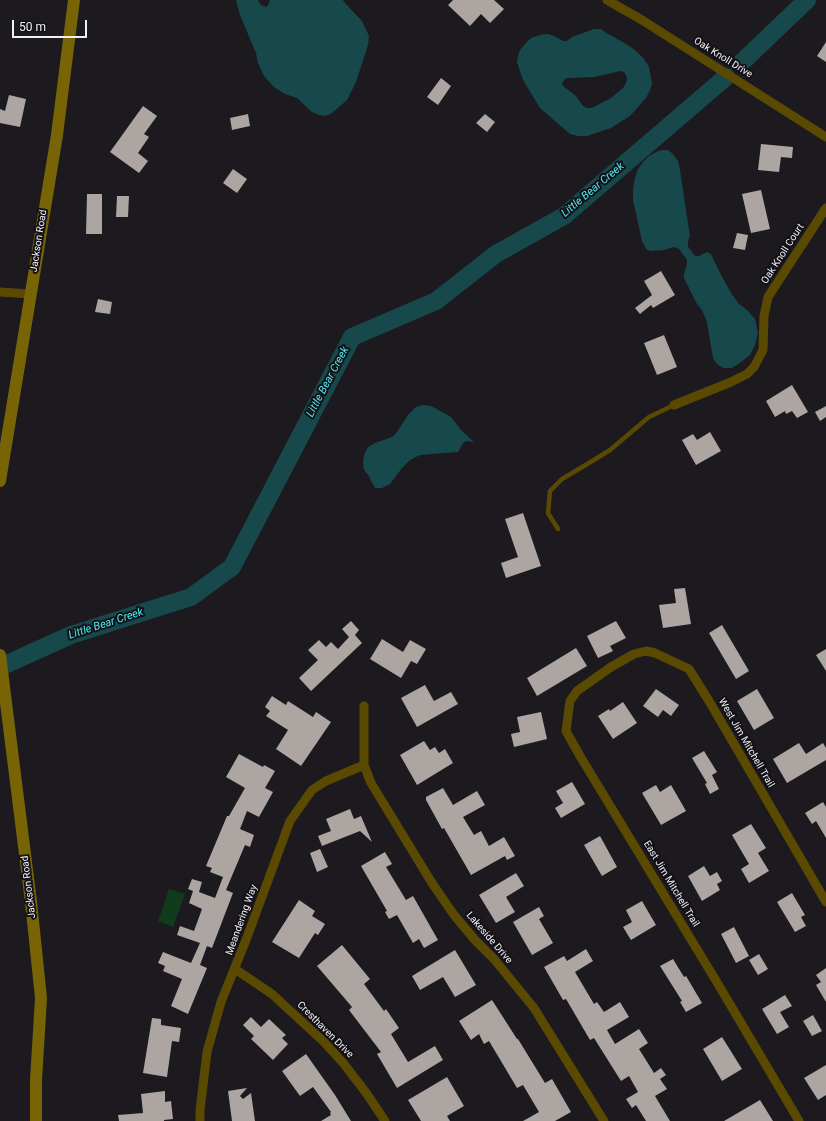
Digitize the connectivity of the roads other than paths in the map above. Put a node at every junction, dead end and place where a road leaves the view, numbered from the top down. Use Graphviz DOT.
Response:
graph roads {
  1 [pos="74,0"];
  2 [pos="607,0"];
  3 [pos="826,137"];
  4 [pos="826,208"];
  5 [pos="0,292"];
  6 [pos="30,294"];
  7 [pos="674,405"];
  8 [pos="0,480"];
  9 [pos="558,528"];
  10 [pos="0,655"];
  11 [pos="611,667"];
  12 [pos="364,706"];
  13 [pos="364,764"];
  14 [pos="826,902"];
  15 [pos="235,969"];
  16 [pos="36,1121"];
  17 [pos="200,1121"];
  18 [pos="385,1121"];
  19 [pos="604,1121"];
  20 [pos="799,1121"];
  1 -- 6 [label="main road, Jackson Road"];
  2 -- 3 [label="street, Oak Knoll Drive"];
  4 -- 7 [label="street, Oak Knoll Court"];
  5 -- 6 [label="street"];
  6 -- 8 [label="main road, Jackson Road"];
  7 -- 9 [label="lane"];
  10 -- 16 [label="main road, Jackson Road"];
  11 -- 14 [label="street, West Jim Mitchell Trail"];
  11 -- 20 [label="street, East Jim Mitchell Trail"];
  12 -- 13 [label="street"];
  13 -- 15 [label="street, Meandering Way"];
  13 -- 19 [label="street, Lakeside Drive"];
  15 -- 17 [label="street, Meandering Way"];
  15 -- 18 [label="street, Cresthaven Drive"];
}
